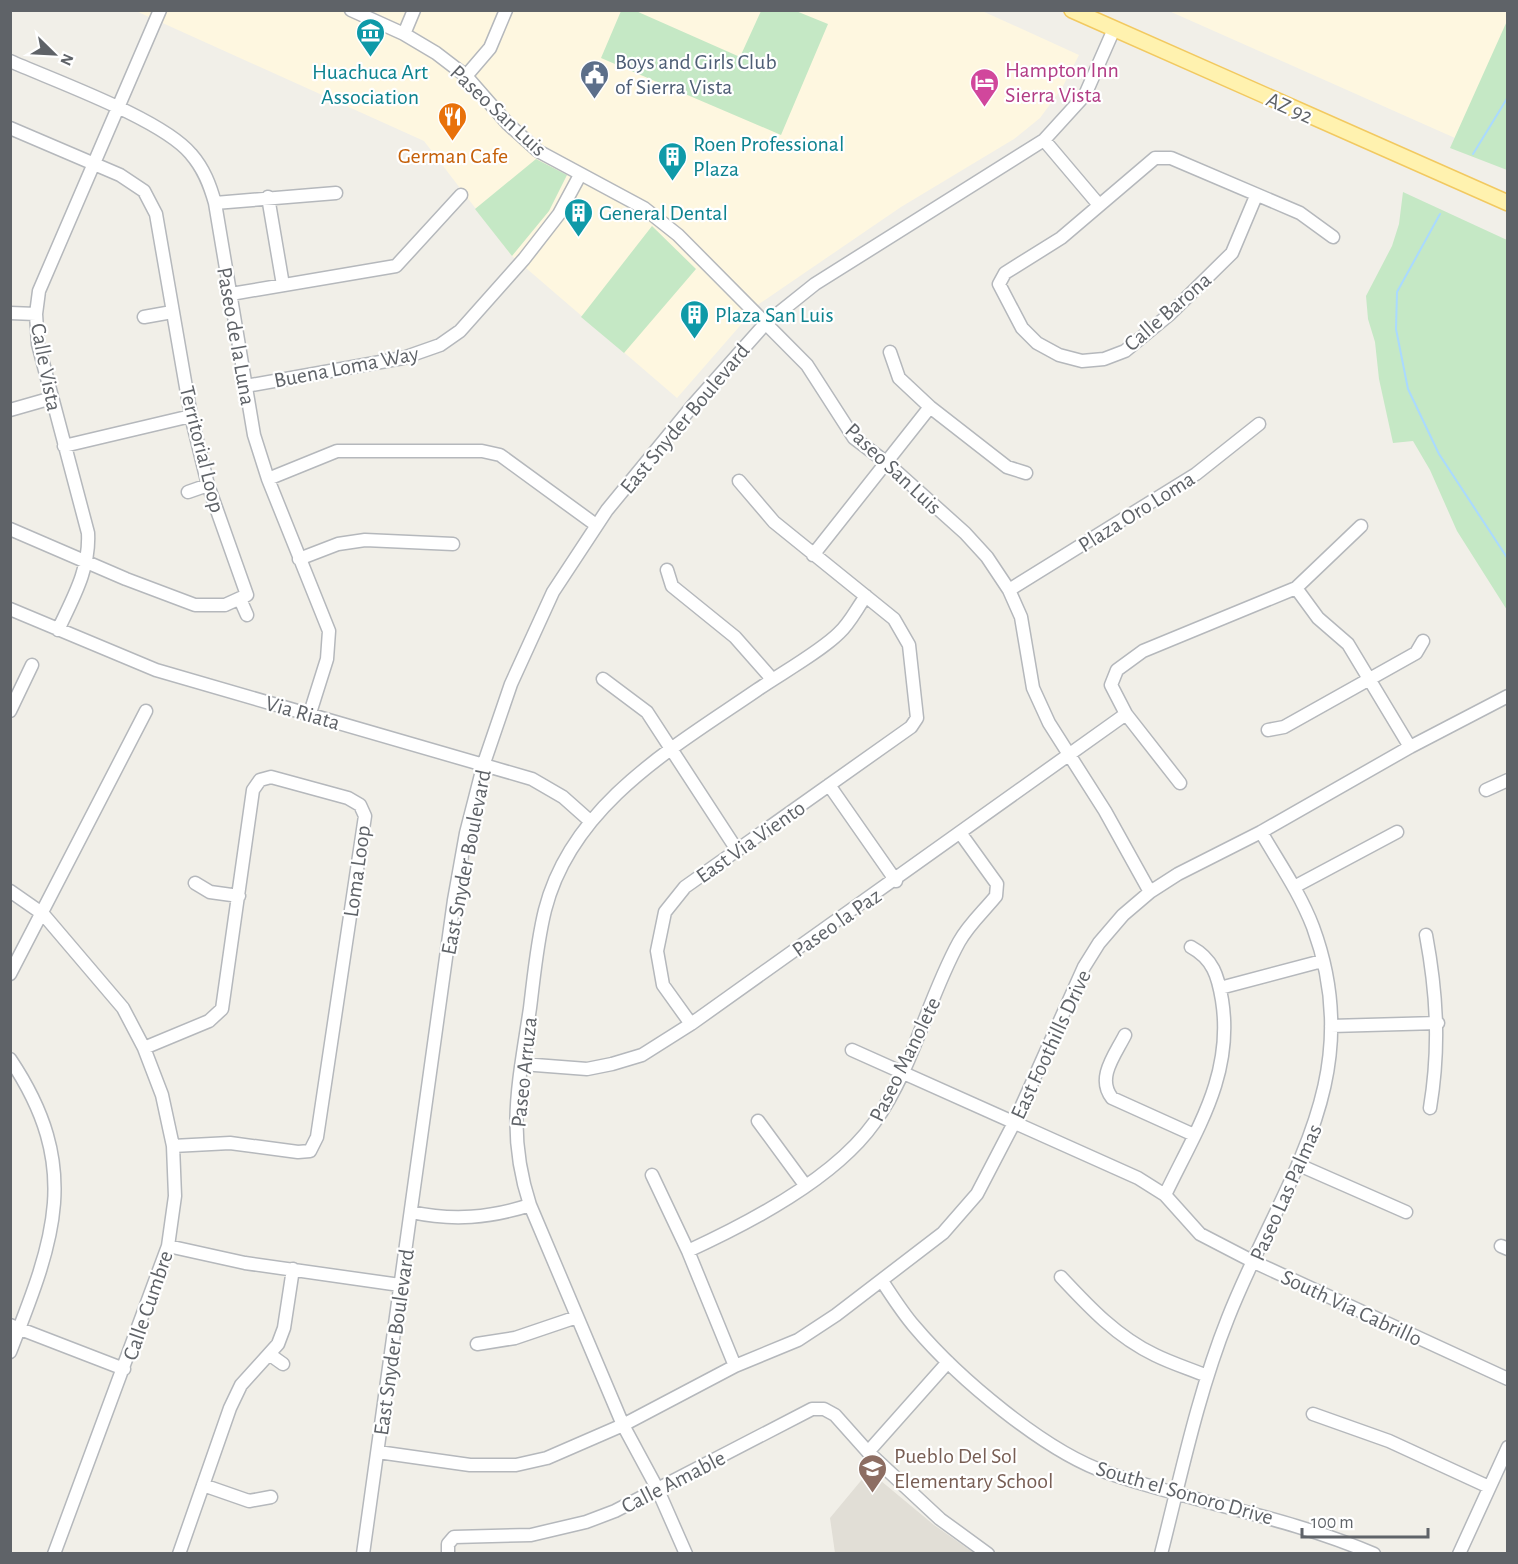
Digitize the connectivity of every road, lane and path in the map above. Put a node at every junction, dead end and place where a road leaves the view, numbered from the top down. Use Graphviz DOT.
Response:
graph roads {
  1 [pos="160,10"];
  2 [pos="351,10"];
  3 [pos="414,10"];
  4 [pos="506,10"];
  5 [pos="1072,10"];
  6 [pos="1114,29"];
  7 [pos="404,34"];
  8 [pos="10,61"];
  9 [pos="466,76"];
  10 [pos="116,108"];
  11 [pos="10,128"];
  12 [pos="1044,140"];
  13 [pos="93,163"];
  14 [pos="580,175"];
  15 [pos="336,193"];
  16 [pos="461,195"];
  17 [pos="1256,196"];
  18 [pos="268,197"];
  19 [pos="215,203"];
  20 [pos="1508,203"];
  21 [pos="1099,205"];
  22 [pos="1333,237"];
  23 [pos="282,285"];
  24 [pos="231,294"];
  25 [pos="172,312"];
  26 [pos="10,313"];
  27 [pos="36,314"];
  28 [pos="144,317"];
  29 [pos="765,324"];
  30 [pos="890,352"];
  31 [pos="246,386"];
  32 [pos="52,398"];
  33 [pos="930,407"];
  34 [pos="10,410"];
  35 [pos="191,416"];
  36 [pos="1259,424"];
  37 [pos="64,446"];
  38 [pos="887,463"];
  39 [pos="1026,473"];
  40 [pos="268,479"];
  41 [pos="739,481"];
  42 [pos="208,485"];
  43 [pos="188,492"];
  44 [pos="596,525"];
  45 [pos="1361,526"];
  46 [pos="10,529"];
  47 [pos="453,544"];
  48 [pos="813,555"];
  49 [pos="299,559"];
  50 [pos="87,562"];
  51 [pos="667,570"];
  52 [pos="1296,588"];
  53 [pos="1009,590"];
  54 [pos="866,596"];
  55 [pos="240,599"];
  56 [pos="10,609"];
  57 [pos="248,615"];
  58 [pos="58,630"];
  59 [pos="1423,641"];
  60 [pos="32,665"];
  61 [pos="603,678"];
  62 [pos="1371,679"];
  63 [pos="772,680"];
  64 [pos="1508,696"];
  65 [pos="10,711"];
  66 [pos="146,711"];
  67 [pos="310,713"];
  68 [pos="1126,714"];
  69 [pos="1268,730"];
  70 [pos="1410,747"];
  71 [pos="672,748"];
  72 [pos="1068,757"];
  73 [pos="484,763"];
  74 [pos="1508,780"];
  75 [pos="1180,783"];
  76 [pos="829,785"];
  77 [pos="1486,790"];
  78 [pos="590,821"];
  79 [pos="1261,832"];
  80 [pos="1397,832"];
  81 [pos="961,834"];
  82 [pos="738,850"];
  83 [pos="896,881"];
  84 [pos="195,882"];
  85 [pos="1294,887"];
  86 [pos="10,891"];
  87 [pos="1150,892"];
  88 [pos="239,896"];
  89 [pos="43,914"];
  90 [pos="1426,935"];
  91 [pos="1191,947"];
  92 [pos="1322,962"];
  93 [pos="10,974"];
  94 [pos="1220,988"];
  95 [pos="1438,1023"];
  96 [pos="692,1024"];
  97 [pos="1331,1026"];
  98 [pos="1125,1035"];
  99 [pos="144,1048"];
  100 [pos="852,1050"];
  101 [pos="10,1059"];
  102 [pos="522,1064"];
  103 [pos="902,1072"];
  104 [pos="1430,1108"];
  105 [pos="758,1121"];
  106 [pos="1014,1123"];
  107 [pos="1194,1135"];
  108 [pos="173,1146"];
  109 [pos="1299,1166"];
  110 [pos="652,1175"];
  111 [pos="805,1185"];
  112 [pos="1165,1196"];
  113 [pos="530,1205"];
  114 [pos="411,1212"];
  115 [pos="1406,1212"];
  116 [pos="168,1246"];
  117 [pos="688,1251"];
  118 [pos="1254,1262"];
  119 [pos="293,1269"];
  120 [pos="1061,1277"];
  121 [pos="882,1281"];
  122 [pos="400,1285"];
  123 [pos="577,1317"];
  124 [pos="15,1326"];
  125 [pos="477,1344"];
  126 [pos="10,1352"];
  127 [pos="269,1354"];
  128 [pos="948,1362"];
  129 [pos="283,1364"];
  130 [pos="735,1366"];
  131 [pos="124,1369"];
  132 [pos="1208,1376"];
  133 [pos="1508,1379"];
  134 [pos="1313,1414"];
  135 [pos="623,1425"];
  136 [pos="1508,1447"];
  137 [pos="378,1452"];
  138 [pos="868,1452"];
  139 [pos="202,1485"];
  140 [pos="1489,1487"];
  141 [pos="657,1488"];
  142 [pos="1176,1494"];
  143 [pos="271,1497"];
  144 [pos="54,1554"];
  145 [pos="179,1554"];
  146 [pos="363,1554"];
  147 [pos="447,1554"];
  148 [pos="686,1554"];
  149 [pos="988,1554"];
  150 [pos="1161,1554"];
  151 [pos="1374,1554"];
  152 [pos="1459,1554"];
  1 -- 10 [label="street, Calle Vista"];
  2 -- 7 [label="street, Paseo San Luis"];
  3 -- 7 [label="street"];
  4 -- 9 [label="street"];
  5 -- 6 [label="main road, AZ 92 / AZ 92"];
  6 -- 12 [label="street, East Snyder Boulevard"];
  6 -- 20 [label="main road, AZ 92 / AZ 92"];
  7 -- 9 [label="street, Paseo San Luis"];
  8 -- 10 [label="street, Paseo de la Luna"];
  9 -- 14 [label="street, Paseo San Luis"];
  10 -- 13 [label="street, Calle Vista"];
  10 -- 19 [label="street, Paseo de la Luna"];
  11 -- 13 [label="street, Territorial Loop"];
  12 -- 21 [label="street"];
  12 -- 29 [label="street, East Snyder Boulevard"];
  13 -- 25 [label="street, Territorial Loop"];
  13 -- 27 [label="street, Calle Vista"];
  14 -- 29 [label="street, Paseo San Luis"];
  14 -- 31 [label="street, Buena Loma Way"];
  15 -- 18 [label="street"];
  16 -- 23 [label="street"];
  17 -- 21 [label="street"];
  17 -- 21 [label="street, Calle Barona"];
  17 -- 22 [label="street"];
  18 -- 19 [label="street"];
  18 -- 23 [label="street"];
  19 -- 24 [label="street, Paseo de la Luna"];
  23 -- 24 [label="street"];
  24 -- 31 [label="street, Paseo de la Luna"];
  25 -- 28 [label="street"];
  25 -- 35 [label="street, Territorial Loop"];
  26 -- 27 [label="street"];
  27 -- 32 [label="street, Calle Vista"];
  29 -- 38 [label="street, Paseo San Luis"];
  29 -- 44 [label="street, East Snyder Boulevard"];
  30 -- 33 [label="street"];
  31 -- 40 [label="street, Paseo de la Luna"];
  32 -- 34 [label="street"];
  32 -- 37 [label="street, Calle Vista"];
  33 -- 38 [label="street"];
  33 -- 39 [label="street"];
  35 -- 37 [label="street"];
  35 -- 42 [label="street, Territorial Loop"];
  36 -- 53 [label="street, Plaza Oro Loma"];
  37 -- 50 [label="street, Calle Vista"];
  38 -- 48 [label="street"];
  38 -- 53 [label="street, Paseo San Luis"];
  40 -- 44 [label="street"];
  40 -- 49 [label="street, Paseo de la Luna"];
  41 -- 48 [label="street, East Via Viento"];
  42 -- 43 [label="street"];
  42 -- 55 [label="street, Territorial Loop"];
  44 -- 73 [label="street, East Snyder Boulevard"];
  45 -- 52 [label="street"];
  46 -- 50 [label="street"];
  47 -- 49 [label="street"];
  48 -- 54 [label="street, East Via Viento"];
  49 -- 67 [label="street, Paseo de la Luna"];
  50 -- 55 [label="street"];
  50 -- 58 [label="street, Calle Vista"];
  51 -- 63 [label="street"];
  52 -- 62 [label="street"];
  52 -- 68 [label="street"];
  53 -- 72 [label="street, Paseo San Luis"];
  54 -- 63 [label="street, Paseo Arruza"];
  54 -- 76 [label="street, East Via Viento"];
  55 -- 57 [label="street"];
  56 -- 58 [label="street, Via Riata"];
  58 -- 67 [label="street, Via Riata"];
  59 -- 62 [label="street"];
  60 -- 65 [label="street"];
  61 -- 71 [label="street"];
  62 -- 69 [label="street"];
  62 -- 70 [label="street"];
  63 -- 71 [label="street, Paseo Arruza"];
  64 -- 70 [label="street, East Foothills Drive"];
  66 -- 89 [label="street"];
  67 -- 73 [label="street, Via Riata"];
  68 -- 72 [label="street, Paseo la Paz"];
  68 -- 75 [label="street"];
  70 -- 79 [label="street, East Foothills Drive"];
  71 -- 78 [label="street, Paseo Arruza"];
  71 -- 82 [label="street"];
  72 -- 81 [label="street, Paseo la Paz"];
  72 -- 87 [label="street, Paseo San Luis"];
  73 -- 78 [label="street, Via Riata"];
  73 -- 114 [label="street, East Snyder Boulevard"];
  74 -- 77 [label="street"];
  76 -- 82 [label="street, East Via Viento"];
  76 -- 83 [label="street"];
  78 -- 102 [label="street, Paseo Arruza"];
  79 -- 85 [label="street, Paseo Las Palmas"];
  79 -- 87 [label="street, East Foothills Drive"];
  80 -- 85 [label="street"];
  81 -- 83 [label="street, Paseo la Paz"];
  81 -- 103 [label="street, Paseo Manolete"];
  82 -- 96 [label="street, East Via Viento"];
  83 -- 96 [label="street, Paseo la Paz"];
  84 -- 88 [label="street"];
  85 -- 92 [label="street, Paseo Las Palmas"];
  86 -- 89 [label="street, Calle Cumbre"];
  87 -- 106 [label="street, East Foothills Drive"];
  88 -- 99 [label="street, Loma Loop"];
  88 -- 108 [label="street, Loma Loop"];
  89 -- 93 [label="street"];
  89 -- 99 [label="street, Calle Cumbre"];
  90 -- 95 [label="street"];
  91 -- 94 [label="street"];
  92 -- 94 [label="street"];
  92 -- 97 [label="street, Paseo Las Palmas"];
  94 -- 107 [label="street"];
  95 -- 97 [label="street"];
  95 -- 104 [label="street"];
  96 -- 102 [label="street, Paseo la Paz"];
  97 -- 109 [label="street, Paseo Las Palmas"];
  98 -- 107 [label="street"];
  99 -- 108 [label="street, Calle Cumbre"];
  100 -- 103 [label="street, South Via Cabrillo"];
  101 -- 124 [label="street"];
  102 -- 113 [label="street, Paseo Arruza"];
  103 -- 106 [label="street, South Via Cabrillo"];
  103 -- 111 [label="street, Paseo Manolete"];
  105 -- 111 [label="street"];
  106 -- 112 [label="street, South Via Cabrillo"];
  106 -- 121 [label="street, East Foothills Drive"];
  107 -- 112 [label="street"];
  108 -- 116 [label="street, Calle Cumbre"];
  109 -- 115 [label="street"];
  109 -- 118 [label="street, Paseo Las Palmas"];
  110 -- 117 [label="street"];
  111 -- 117 [label="street, Paseo Manolete"];
  112 -- 118 [label="street, South Via Cabrillo"];
  113 -- 114 [label="street"];
  113 -- 123 [label="street, Paseo Arruza"];
  114 -- 122 [label="street, East Snyder Boulevard"];
  116 -- 119 [label="street"];
  116 -- 131 [label="street, Calle Cumbre"];
  117 -- 130 [label="street"];
  118 -- 132 [label="street, Paseo Las Palmas"];
  118 -- 133 [label="street, South Via Cabrillo"];
  119 -- 122 [label="street"];
  119 -- 127 [label="street"];
  120 -- 132 [label="street"];
  121 -- 128 [label="street, South el Sonoro Drive"];
  121 -- 130 [label="street, East Foothills Drive"];
  122 -- 137 [label="street, East Snyder Boulevard"];
  123 -- 125 [label="street"];
  123 -- 135 [label="street, Paseo Arruza"];
  124 -- 126 [label="street"];
  124 -- 131 [label="street"];
  127 -- 129 [label="street"];
  127 -- 139 [label="street"];
  128 -- 138 [label="street"];
  128 -- 142 [label="street, South el Sonoro Drive"];
  130 -- 135 [label="street, East Foothills Drive"];
  131 -- 144 [label="street, Calle Cumbre"];
  132 -- 142 [label="street, Paseo Las Palmas"];
  134 -- 140 [label="street"];
  135 -- 137 [label="street, East Foothills Drive"];
  135 -- 141 [label="street, Paseo Arruza"];
  136 -- 140 [label="street"];
  137 -- 146 [label="street, East Snyder Boulevard"];
  138 -- 141 [label="street, Calle Amable"];
  138 -- 149 [label="street, Calle Amable"];
  139 -- 143 [label="street"];
  139 -- 145 [label="street"];
  140 -- 152 [label="street"];
  141 -- 147 [label="street, Calle Amable"];
  141 -- 148 [label="street, Paseo Arruza"];
  142 -- 150 [label="street, Paseo Las Palmas"];
  142 -- 151 [label="street, South el Sonoro Drive"];
}
